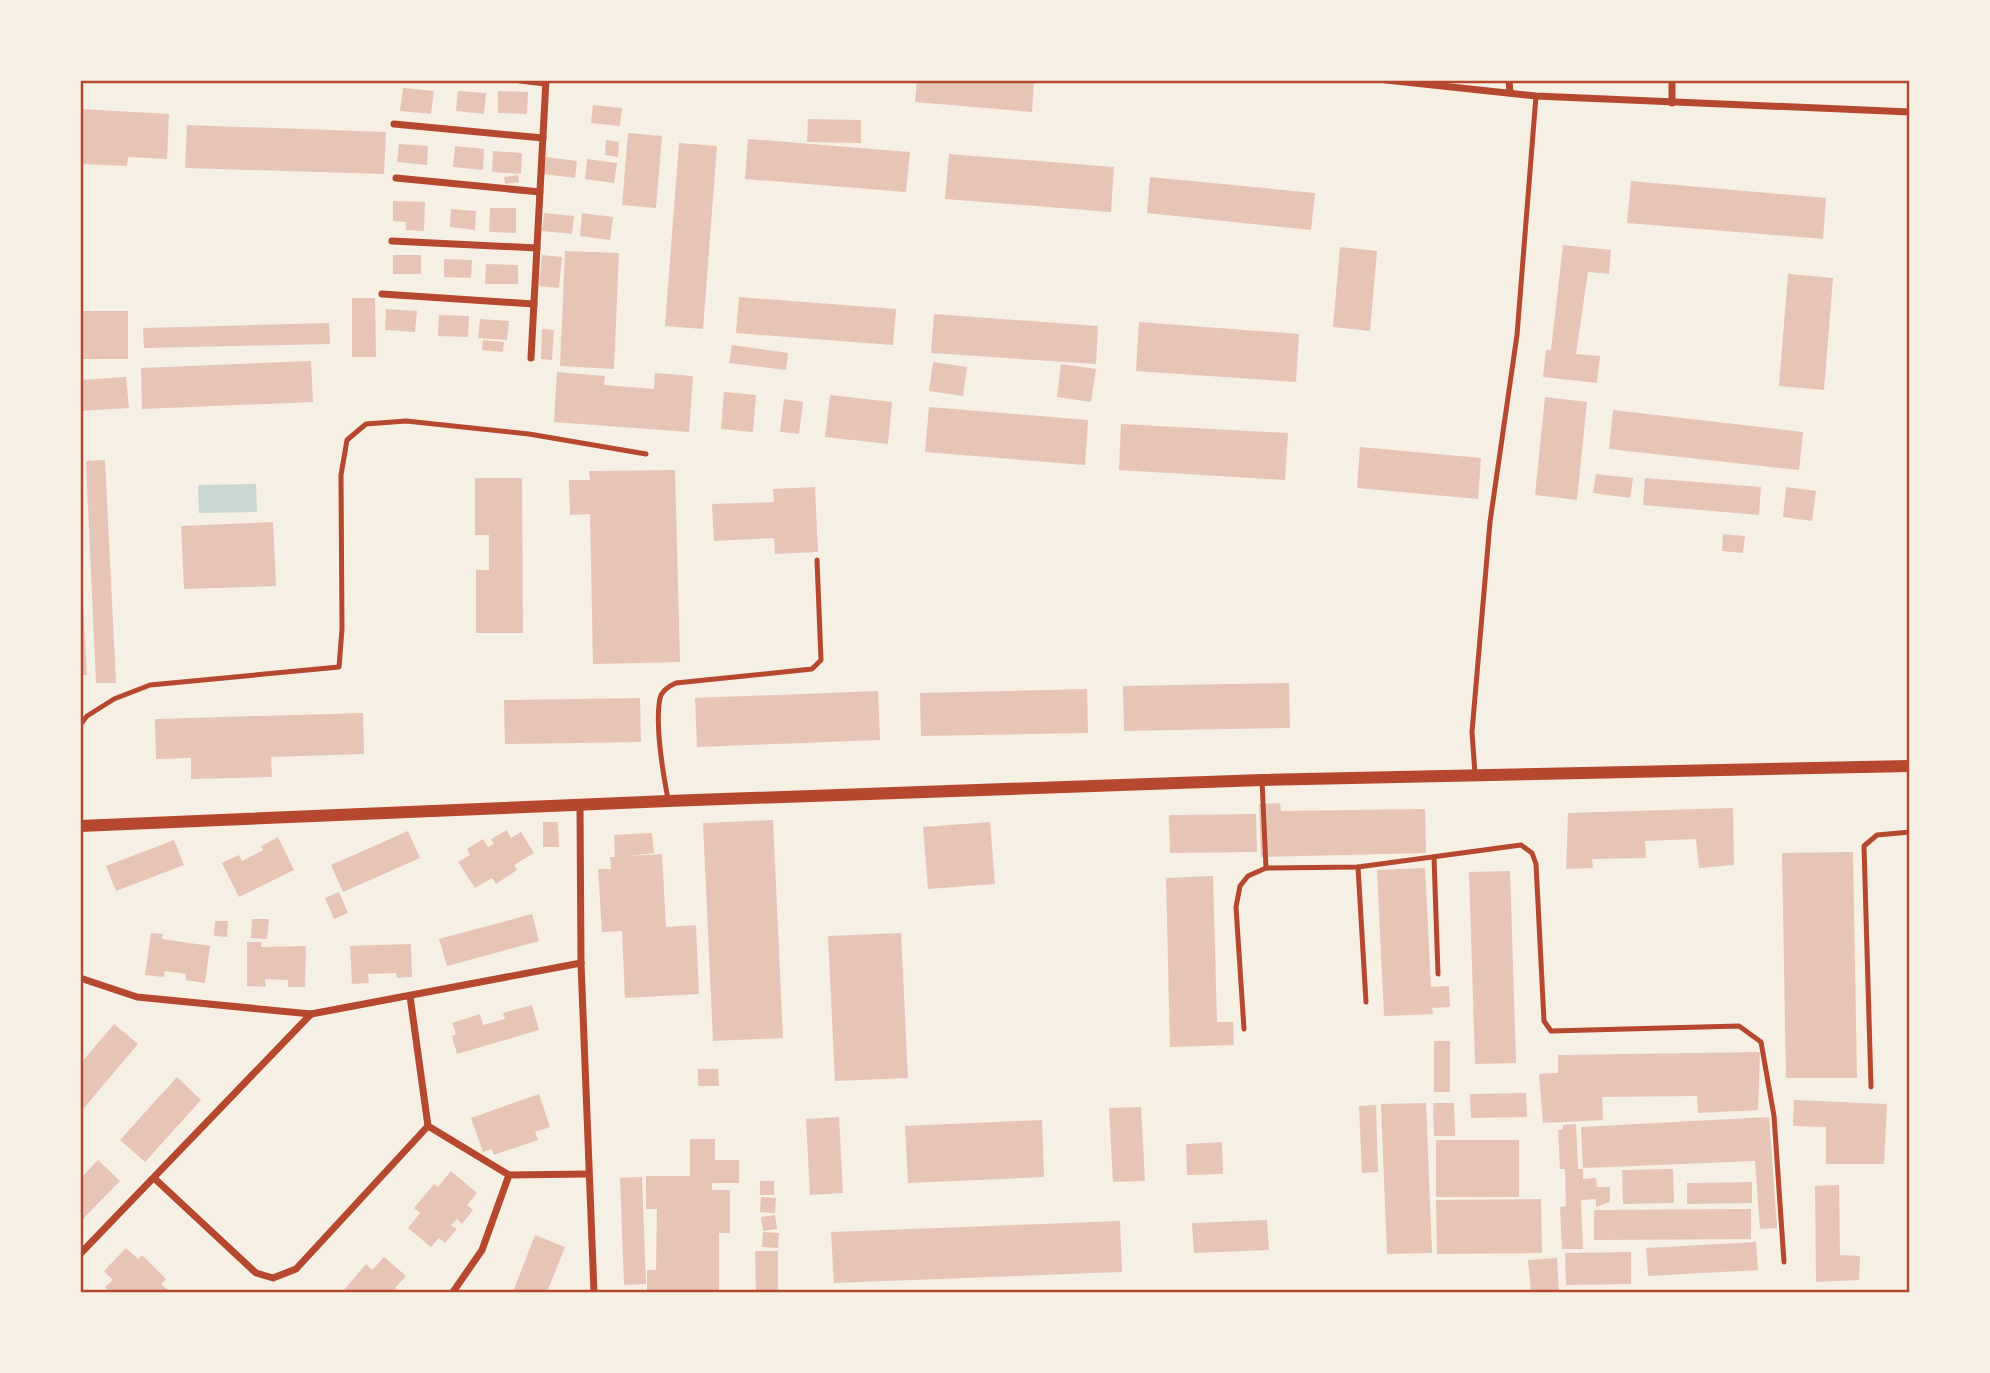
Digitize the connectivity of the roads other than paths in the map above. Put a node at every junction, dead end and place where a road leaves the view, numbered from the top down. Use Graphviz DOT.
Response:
graph roads {
  1 [pos="520,80"];
  2 [pos="1386,80"];
  3 [pos="1510,80"];
  4 [pos="1672,80"];
  5 [pos="545,82"];
  6 [pos="1510,93"];
  7 [pos="1536,96"];
  8 [pos="1672,103"];
  9 [pos="1909,112"];
  10 [pos="394,124"];
  11 [pos="543,138"];
  12 [pos="396,178"];
  13 [pos="540,192"];
  14 [pos="392,241"];
  15 [pos="537,248"];
  16 [pos="382,294"];
  17 [pos="534,304"];
  18 [pos="531,358"];
  19 [pos="646,454"];
  20 [pos="817,560"];
  21 [pos="80,725"];
  22 [pos="1909,766"];
  23 [pos="1475,774"];
  24 [pos="1262,780"];
  25 [pos="668,800"];
  26 [pos="580,805"];
  27 [pos="80,826"];
  28 [pos="1909,832"];
  29 [pos="1434,857"];
  30 [pos="1358,867"];
  31 [pos="1266,868"];
  32 [pos="581,963"];
  33 [pos="1438,974"];
  34 [pos="80,978"];
  35 [pos="410,996"];
  36 [pos="1366,1002"];
  37 [pos="311,1014"];
  38 [pos="1244,1029"];
  39 [pos="1871,1087"];
  40 [pos="428,1126"];
  41 [pos="588,1174"];
  42 [pos="509,1175"];
  43 [pos="154,1178"];
  44 [pos="80,1254"];
  45 [pos="1784,1262"];
  46 [pos="453,1293"];
  47 [pos="594,1293"];
  1 -- 5 [label="street"];
  2 -- 6 [label="street"];
  3 -- 6 [label="street"];
  4 -- 8 [label="street"];
  5 -- 11 [label="street"];
  6 -- 7 [label="street"];
  7 -- 8 [label="street"];
  7 -- 23 [label="lane"];
  8 -- 9 [label="street"];
  10 -- 11 [label="street"];
  11 -- 13 [label="street"];
  12 -- 13 [label="street"];
  13 -- 15 [label="street"];
  14 -- 15 [label="street"];
  15 -- 17 [label="street"];
  16 -- 17 [label="street"];
  17 -- 18 [label="street"];
  19 -- 21 [label="lane"];
  20 -- 25 [label="lane"];
  22 -- 23 [label="street"];
  23 -- 24 [label="street"];
  24 -- 25 [label="street"];
  24 -- 31 [label="lane"];
  25 -- 26 [label="street"];
  26 -- 27 [label="street"];
  26 -- 32 [label="street"];
  28 -- 39 [label="lane"];
  29 -- 30 [label="lane"];
  29 -- 33 [label="lane"];
  29 -- 45 [label="lane"];
  30 -- 31 [label="lane"];
  30 -- 36 [label="lane"];
  31 -- 38 [label="lane"];
  32 -- 35 [label="street"];
  32 -- 41 [label="street"];
  34 -- 37 [label="street"];
  35 -- 37 [label="street"];
  35 -- 40 [label="street"];
  37 -- 43 [label="street"];
  40 -- 42 [label="street"];
  40 -- 43 [label="street"];
  41 -- 42 [label="street"];
  41 -- 47 [label="street"];
  42 -- 46 [label="street"];
  43 -- 44 [label="street"];
}
